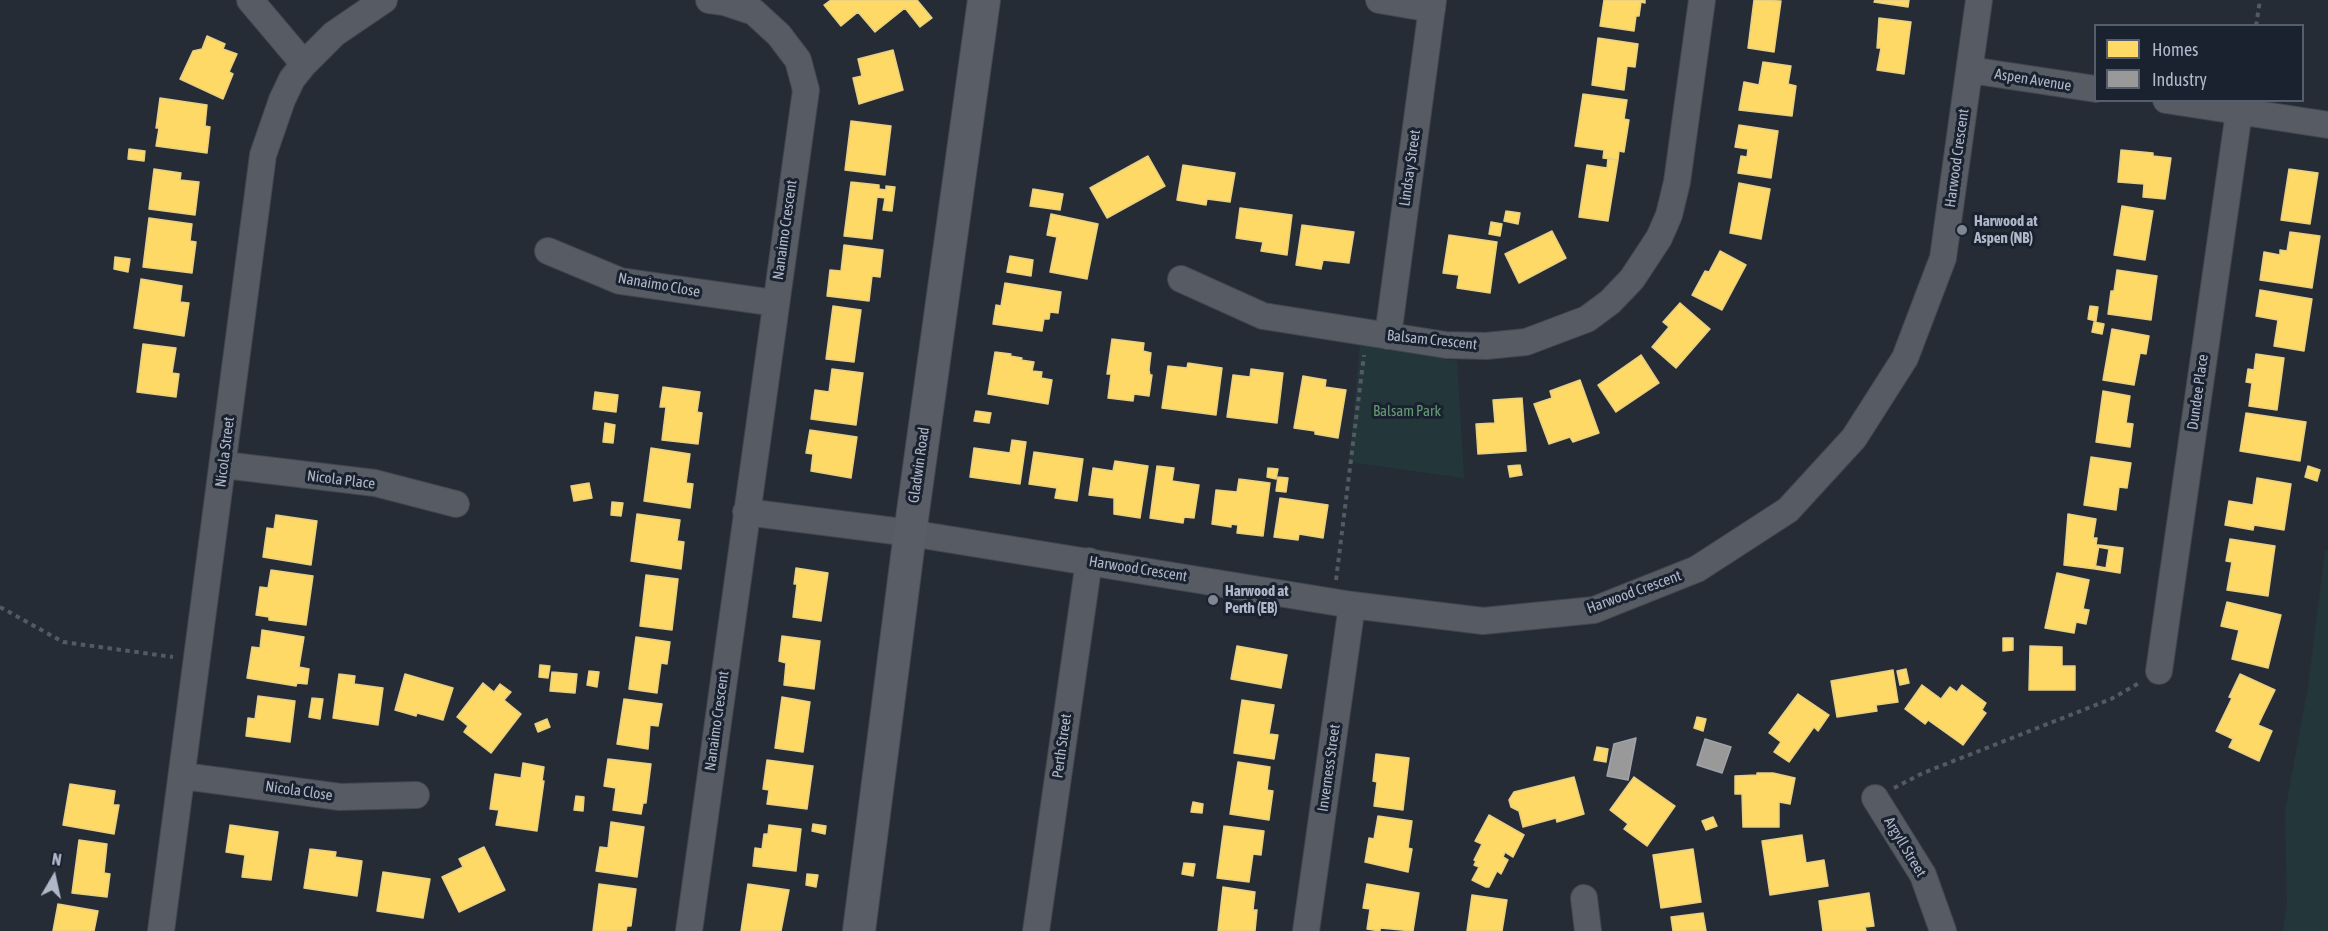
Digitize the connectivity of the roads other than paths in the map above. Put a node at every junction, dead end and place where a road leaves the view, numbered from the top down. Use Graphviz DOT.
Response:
graph roads {
  1 [pos="250,0"];
  2 [pos="384,0"];
  3 [pos="710,0"];
  4 [pos="984,0"];
  5 [pos="1378,0"];
  6 [pos="1702,0"];
  7 [pos="1979,0"];
  8 [pos="1432,5"];
  9 [pos="304,64"];
  10 [pos="1970,70"];
  11 [pos="2094,89"];
  12 [pos="2178,102"];
  13 [pos="2239,112"];
  14 [pos="2328,125"];
  15 [pos="548,251"];
  16 [pos="1182,279"];
  17 [pos="775,303"];
  18 [pos="1378,334"];
  19 [pos="224,465"];
  20 [pos="456,504"];
  21 [pos="746,512"];
  22 [pos="910,533"];
  23 [pos="1089,561"];
  24 [pos="1343,603"];
  25 [pos="2159,672"];
  26 [pos="183,776"];
  27 [pos="416,795"];
  28 [pos="1875,798"];
  29 [pos="1584,898"];
  30 [pos="161,931"];
  31 [pos="689,931"];
  32 [pos="859,931"];
  33 [pos="1036,931"];
  34 [pos="1306,931"];
  35 [pos="1588,931"];
  36 [pos="1943,931"];
  1 -- 9 [label="street"];
  2 -- 9 [label="street"];
  3 -- 17 [label="street, Nanaimo Crescent"];
  4 -- 22 [label="main road, Gladwin Road"];
  5 -- 8 [label="street"];
  6 -- 18 [label="street, Balsam Crescent"];
  7 -- 10 [label="street, Harwood Crescent"];
  8 -- 18 [label="street, Lindsay Street"];
  9 -- 19 [label="street, Nicola Street"];
  10 -- 11 [label="street, Aspen Avenue"];
  10 -- 24 [label="street, Harwood Crescent"];
  12 -- 13 [label="street"];
  13 -- 14 [label="street"];
  13 -- 25 [label="street, Dundee Place"];
  15 -- 17 [label="street, Nanaimo Close"];
  16 -- 18 [label="street, Balsam Crescent"];
  17 -- 21 [label="street, Nanaimo Crescent"];
  19 -- 20 [label="street, Nicola Place"];
  19 -- 26 [label="street, Nicola Street"];
  21 -- 22 [label="street"];
  21 -- 31 [label="street, Nanaimo Crescent"];
  22 -- 23 [label="street, Harwood Crescent"];
  22 -- 32 [label="main road, Gladwin Road"];
  23 -- 24 [label="street, Harwood Crescent"];
  23 -- 33 [label="street, Perth Street"];
  24 -- 34 [label="street, Inverness Street"];
  26 -- 27 [label="street, Nicola Close"];
  26 -- 30 [label="street, Nicola Street"];
  28 -- 36 [label="street, Argyll Street"];
  29 -- 35 [label="street"];
}
